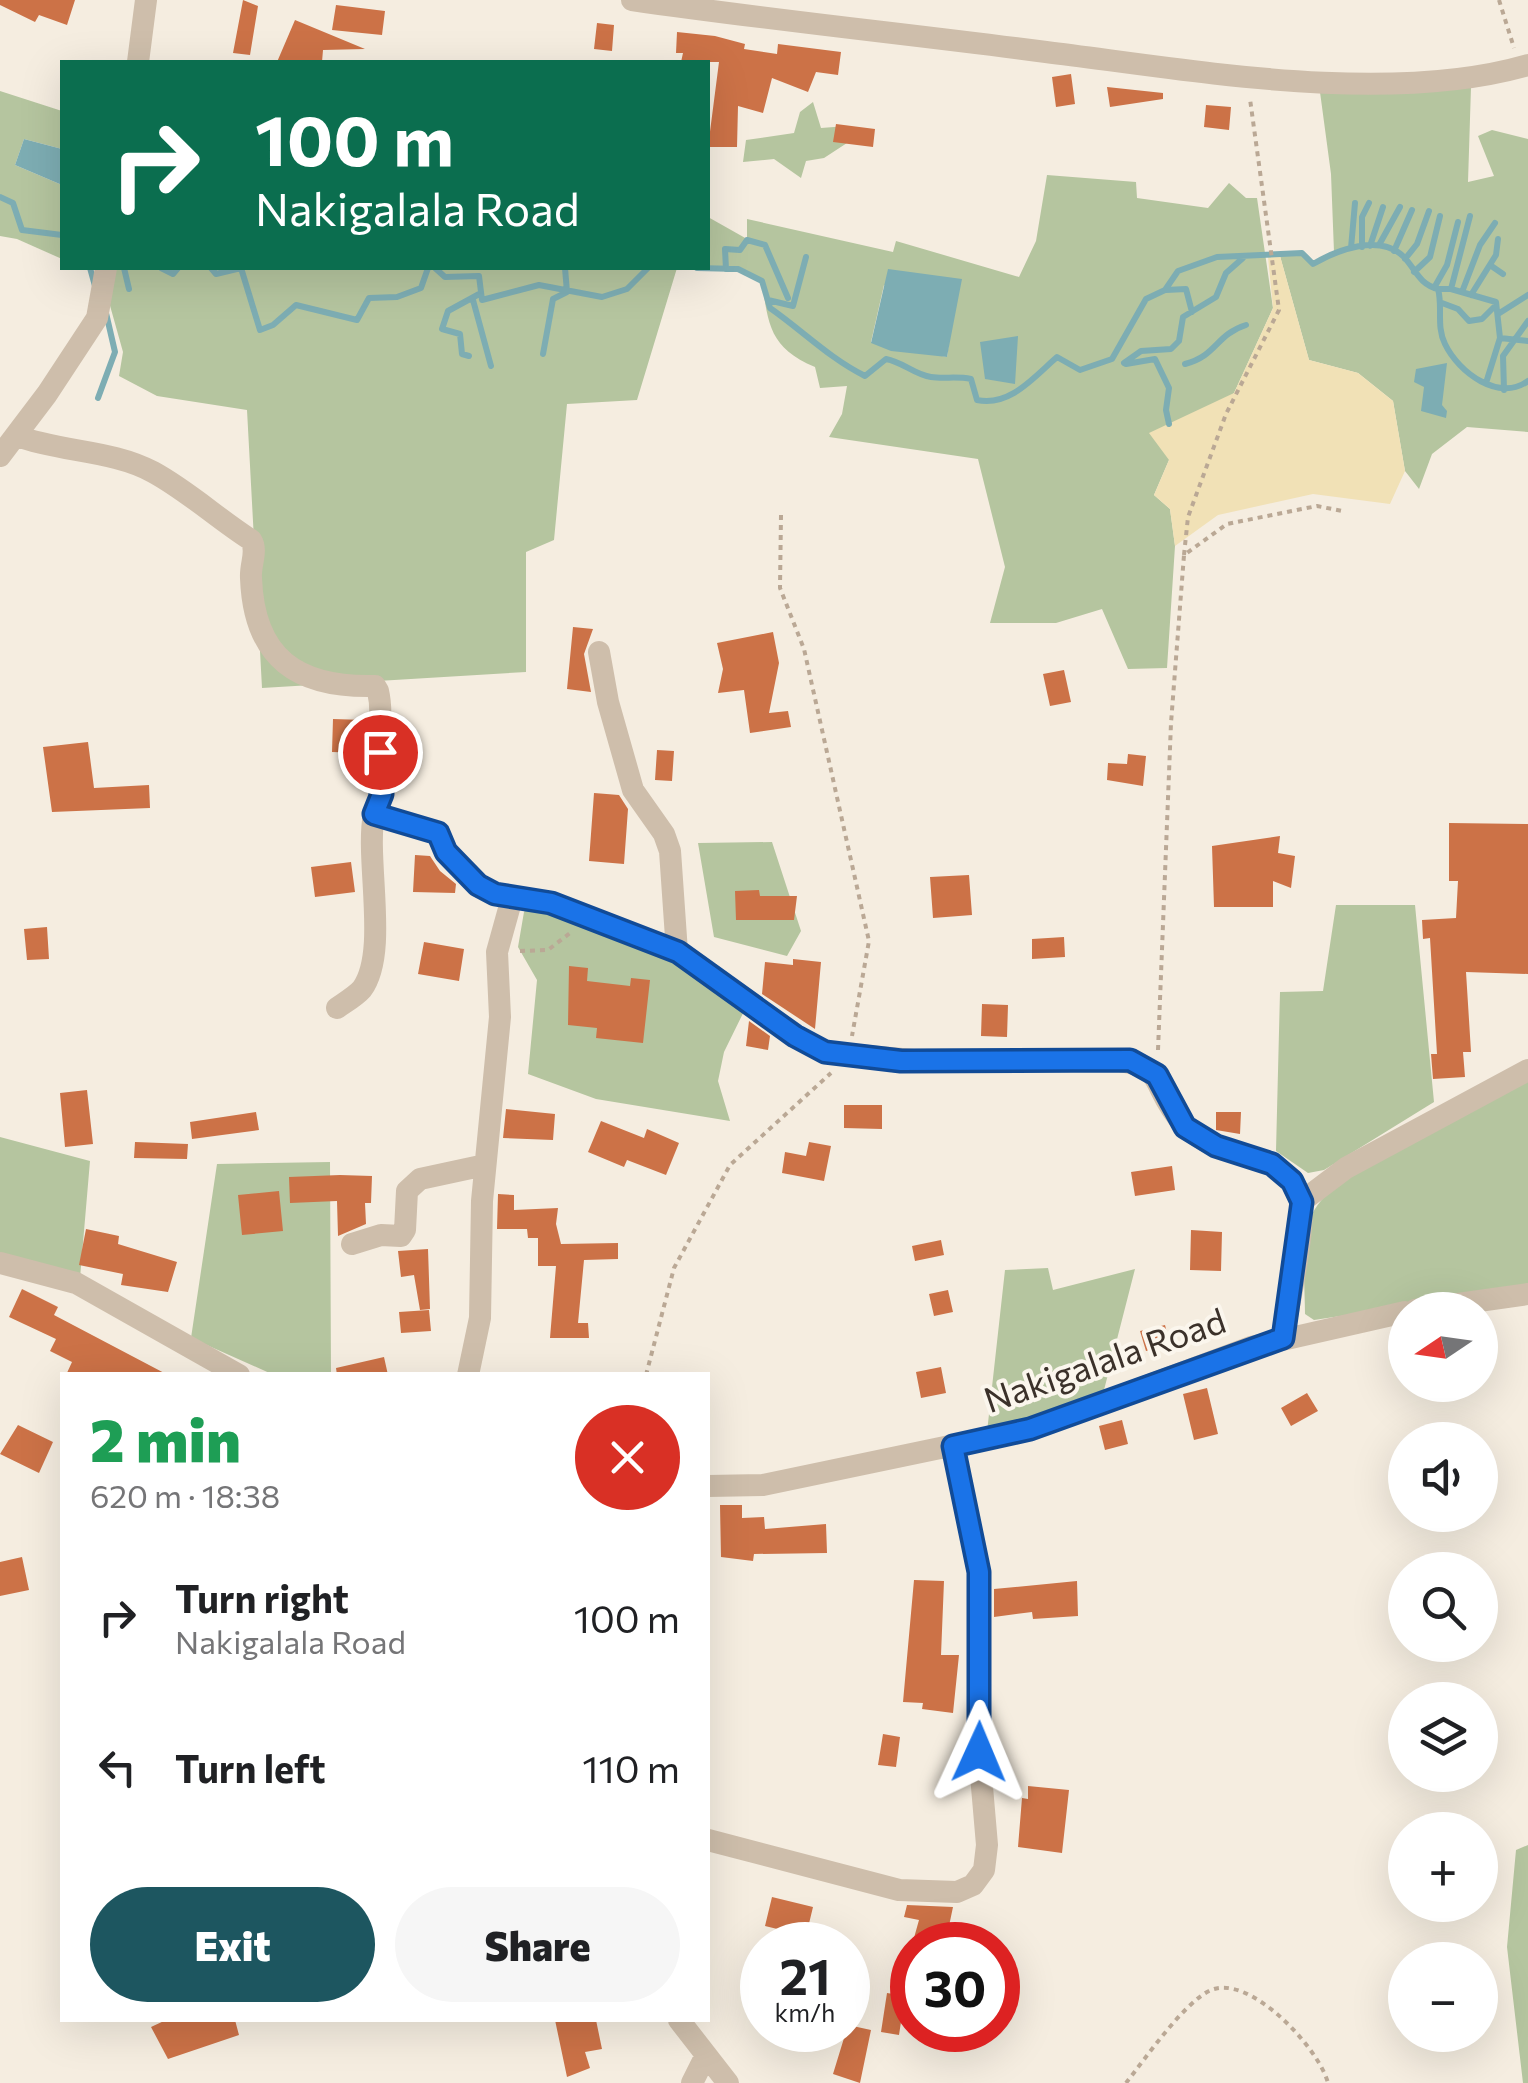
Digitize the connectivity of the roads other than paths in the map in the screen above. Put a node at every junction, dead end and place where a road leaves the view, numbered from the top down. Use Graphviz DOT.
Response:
graph roads {
  1 [pos="146,0"];
  2 [pos="632,0"];
  3 [pos="138,60"];
  4 [pos="1524,66"];
  5 [pos="106,270"];
  6 [pos="16,436"];
  7 [pos="0,456"];
  8 [pos="599,652"];
  9 [pos="374,814"];
  10 [pos="512,898"];
  11 [pos="678,952"];
  12 [pos="337,1008"];
  13 [pos="1528,1070"];
  14 [pos="485,1166"];
  15 [pos="1302,1202"];
  16 [pos="352,1244"];
  17 [pos="0,1262"];
  18 [pos="1528,1294"];
  19 [pos="1498,1298"];
  20 [pos="1388,1316"];
  21 [pos="1283,1338"];
  22 [pos="234,1372"];
  23 [pos="469,1372"];
  24 [pos="953,1446"];
  25 [pos="710,1486"];
  26 [pos="710,1841"];
  27 [pos="680,2022"];
  28 [pos="704,2056"];
  29 [pos="692,2083"];
  30 [pos="728,2083"];
  1 -- 3 [label="street"];
  2 -- 4 [label="street"];
  5 -- 6 [label="street"];
  6 -- 7 [label="street"];
  6 -- 9 [label="street"];
  8 -- 11 [label="street"];
  9 -- 10 [label="street"];
  9 -- 12 [label="street"];
  10 -- 11 [label="street"];
  10 -- 14 [label="street"];
  11 -- 15 [label="street"];
  13 -- 15 [label="street"];
  14 -- 16 [label="street"];
  14 -- 23 [label="street"];
  15 -- 21 [label="street"];
  17 -- 22 [label="street"];
  18 -- 19 [label="street"];
  20 -- 21 [label="street, Nakigalala Road"];
  21 -- 24 [label="street, Nakigalala Road"];
  24 -- 25 [label="street, Nakigalala Road"];
  24 -- 26 [label="street"];
  27 -- 28 [label="street"];
  28 -- 29 [label="street"];
  28 -- 30 [label="street"];
}
